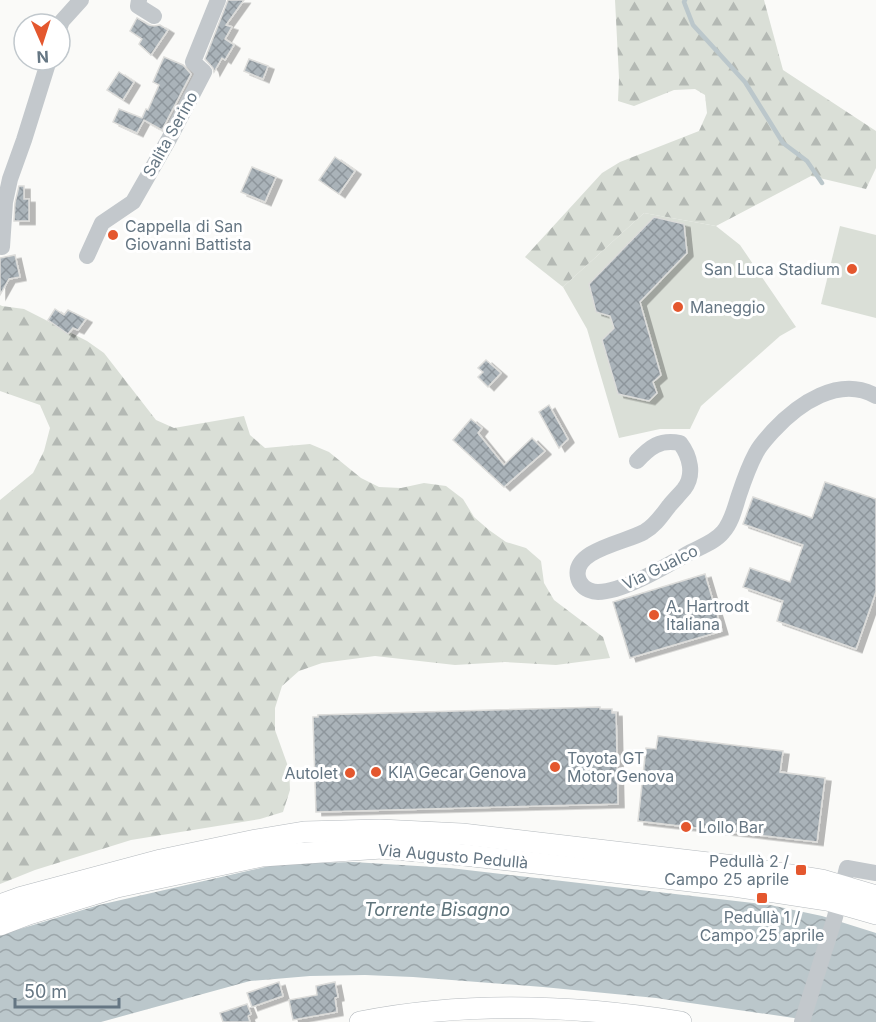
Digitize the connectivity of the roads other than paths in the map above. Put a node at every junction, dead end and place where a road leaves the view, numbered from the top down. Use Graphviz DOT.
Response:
graph roads {
  1 [pos="81,0"];
  2 [pos="139,0"];
  3 [pos="218,0"];
  4 [pos="70,12"];
  5 [pos="154,16"];
  6 [pos="45,72"];
  7 [pos="2,247"];
  8 [pos="87,256"];
  9 [pos="876,396"];
  10 [pos="637,461"];
  11 [pos="876,873"];
  12 [pos="841,893"];
  13 [pos="876,896"];
  14 [pos="0,905"];
  15 [pos="876,914"];
  16 [pos="0,925"];
  17 [pos="360,1022"];
  18 [pos="681,1022"];
  19 [pos="802,1022"];
  1 -- 4 [label="street"];
  2 -- 5 [label="street"];
  3 -- 8 [label="street, Salita Serino"];
  6 -- 7 [label="street"];
  9 -- 10 [label="street, Via Gualco"];
  11 -- 12 [label="street"];
  12 -- 13 [label="main road, Via Augusto Pedullà"];
  12 -- 14 [label="main road, Via Augusto Pedullà"];
  12 -- 15 [label="main road, Via Augusto Pedullà"];
  12 -- 16 [label="main road, Via Augusto Pedullà"];
  12 -- 19 [label="street"];
  17 -- 18 [label="main road"];
}
